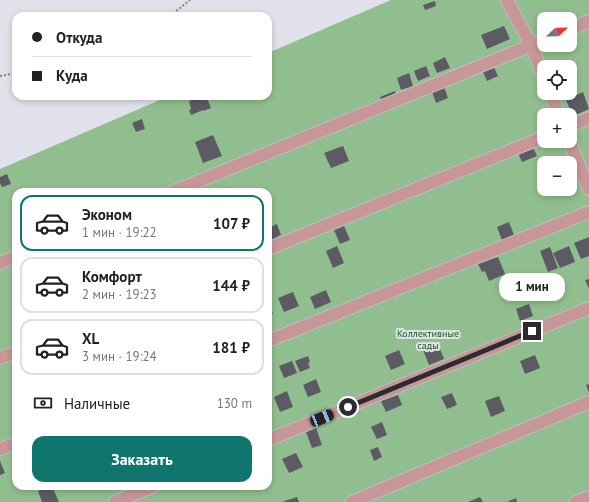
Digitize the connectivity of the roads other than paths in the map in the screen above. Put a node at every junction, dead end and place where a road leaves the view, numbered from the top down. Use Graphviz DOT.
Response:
graph roads {
  1 [pos="507,0"];
  2 [pos="589,21"];
  3 [pos="577,26"];
  4 [pos="537,43"];
  5 [pos="531,45"];
  6 [pos="537,60"];
  7 [pos="589,118"];
  8 [pos="577,123"];
  9 [pos="537,140"];
  10 [pos="572,148"];
  11 [pos="182,188"];
  12 [pos="589,189"];
  13 [pos="589,212"];
  14 [pos="272,247"];
  15 [pos="12,258"];
  16 [pos="0,262"];
  17 [pos="589,308"];
  18 [pos="272,339"];
  19 [pos="12,354"];
  20 [pos="0,358"];
  21 [pos="589,402"];
  22 [pos="272,438"];
  23 [pos="12,444"];
  24 [pos="0,449"];
  25 [pos="144,490"];
  26 [pos="589,496"];
  27 [pos="115,502"];
  28 [pos="352,502"];
  29 [pos="576,502"];
  1 -- 5 [label="street"];
  2 -- 3 [label="street"];
  4 -- 5 [label="street"];
  5 -- 6 [label="street"];
  5 -- 11 [label="street"];
  7 -- 8 [label="street"];
  9 -- 14 [label="street"];
  10 -- 12 [label="street"];
  13 -- 18 [label="street"];
  15 -- 16 [label="street"];
  17 -- 22 [label="street"];
  19 -- 20 [label="street"];
  21 -- 28 [label="street"];
  23 -- 24 [label="street"];
  25 -- 27 [label="street"];
  26 -- 29 [label="street"];
}
